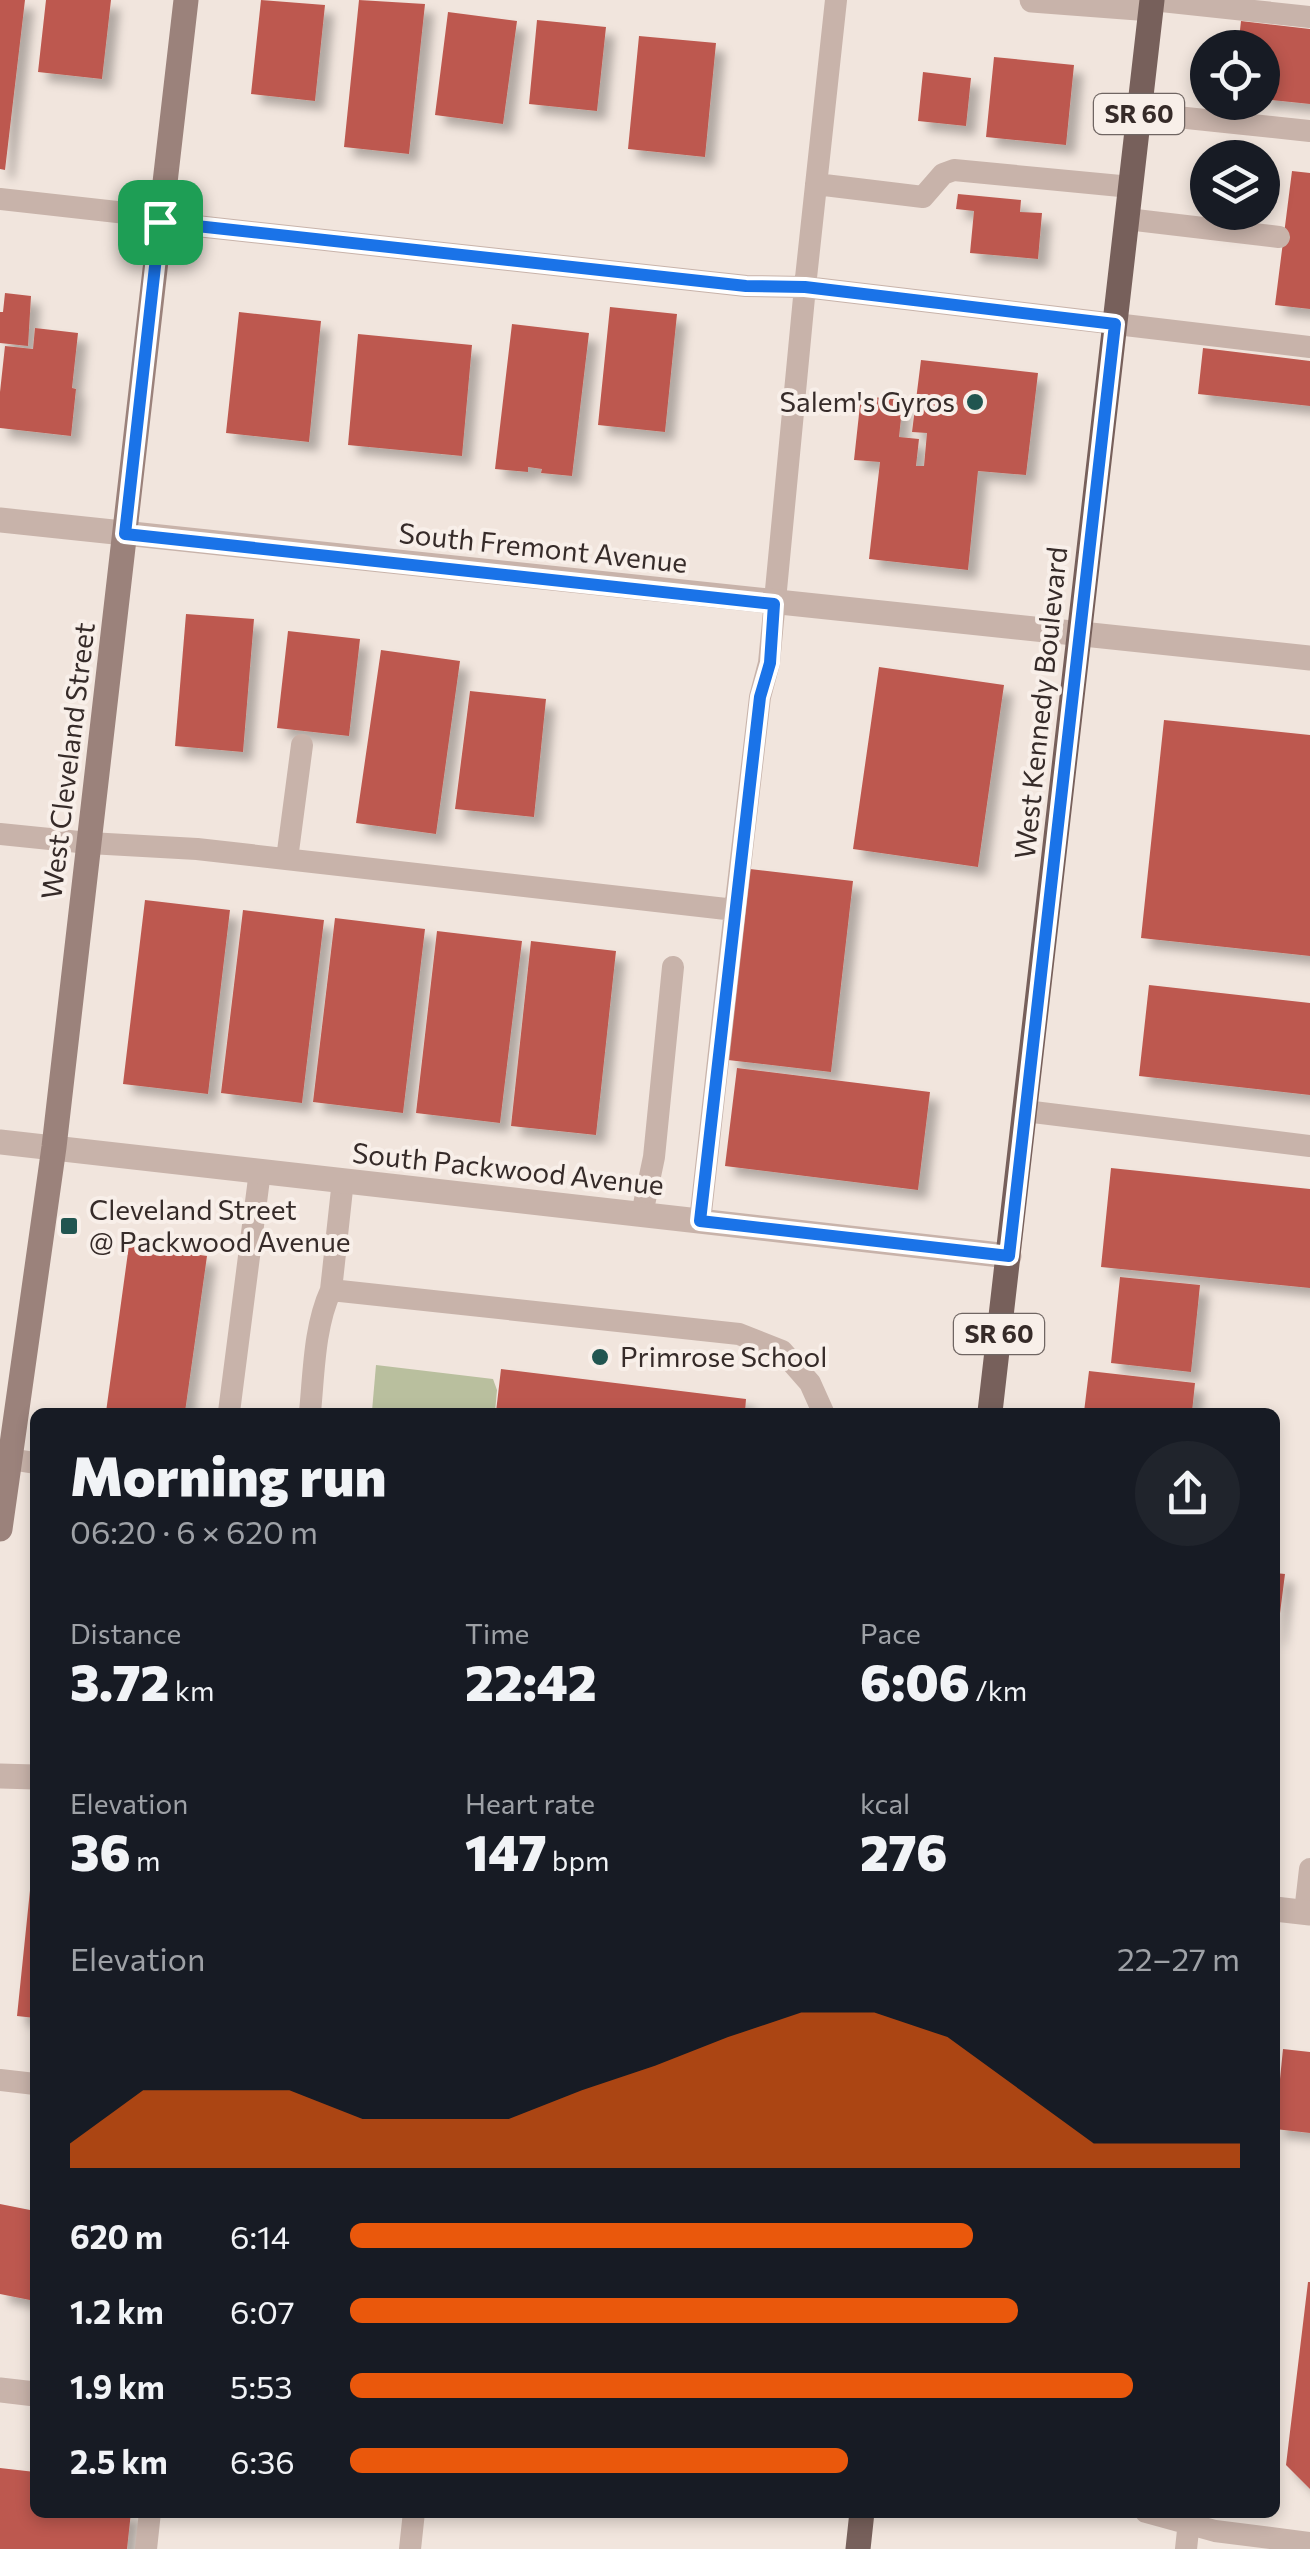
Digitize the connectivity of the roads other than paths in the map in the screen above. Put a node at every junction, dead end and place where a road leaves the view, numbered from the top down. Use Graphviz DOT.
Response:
graph roads {
  1 [pos="186,0"];
  2 [pos="836,0"];
  3 [pos="1032,0"];
  4 [pos="1151,3"];
  5 [pos="1310,17"];
  6 [pos="1139,114"];
  7 [pos="1310,131"];
  8 [pos="816,184"];
  9 [pos="1130,188"];
  10 [pos="0,199"];
  11 [pos="1126,219"];
  12 [pos="161,220"];
  13 [pos="1279,236"];
  14 [pos="805,287"];
  15 [pos="1115,324"];
  16 [pos="1310,347"];
  17 [pos="0,520"];
  18 [pos="125,534"];
  19 [pos="774,604"];
  20 [pos="1079,632"];
  21 [pos="1310,658"];
  22 [pos="302,745"];
  23 [pos="0,834"];
  24 [pos="89,843"];
  25 [pos="287,859"];
  26 [pos="735,910"];
  27 [pos="673,966"];
  28 [pos="1025,1112"];
  29 [pos="0,1142"];
  30 [pos="1310,1146"];
  31 [pos="54,1148"];
  32 [pos="260,1171"];
  33 [pos="343,1180"];
  34 [pos="642,1214"];
  35 [pos="700,1221"];
  36 [pos="1009,1256"];
  37 [pos="331,1290"];
  38 [pos="230,1408"];
  39 [pos="310,1408"];
  40 [pos="821,1408"];
  41 [pos="990,1408"];
  42 [pos="22,1461"];
  43 [pos="0,1528"];
  44 [pos="0,1776"];
  45 [pos="30,1777"];
  46 [pos="1310,1869"];
  47 [pos="1280,1909"];
  48 [pos="1308,1912"];
  49 [pos="0,2080"];
  50 [pos="30,2083"];
  51 [pos="0,2390"];
  52 [pos="30,2393"];
  53 [pos="149,2518"];
  54 [pos="413,2518"];
  55 [pos="861,2518"];
  56 [pos="1189,2518"];
  57 [pos="1310,2544"];
  58 [pos="146,2549"];
  59 [pos="410,2549"];
  60 [pos="858,2549"];
  61 [pos="1186,2549"];
  1 -- 12 [label="main road, West Cleveland Street"];
  2 -- 8 [label="lane"];
  3 -- 4 [label="street"];
  4 -- 5 [label="lane"];
  4 -- 6 [label="main road, West Kennedy Boulevard / SR 60"];
  6 -- 7 [label="lane"];
  6 -- 9 [label="main road, West Kennedy Boulevard / SR 60"];
  8 -- 9 [label="lane"];
  8 -- 14 [label="lane"];
  9 -- 11 [label="main road, West Kennedy Boulevard / SR 60"];
  10 -- 12 [label="lane"];
  11 -- 13 [label="lane"];
  11 -- 15 [label="main road, West Kennedy Boulevard / SR 60"];
  12 -- 14 [label="lane"];
  12 -- 18 [label="main road, West Cleveland Street"];
  14 -- 15 [label="lane"];
  14 -- 19 [label="lane"];
  15 -- 16 [label="lane"];
  15 -- 20 [label="main road, West Kennedy Boulevard / SR 60"];
  17 -- 18 [label="street, South Fremont Avenue"];
  18 -- 19 [label="street, South Fremont Avenue"];
  18 -- 24 [label="main road, West Cleveland Street"];
  19 -- 20 [label="street, South Fremont Avenue"];
  19 -- 26 [label="lane"];
  20 -- 21 [label="street, South Fremont Avenue"];
  20 -- 28 [label="main road, West Kennedy Boulevard / SR 60"];
  22 -- 25 [label="lane"];
  23 -- 24 [label="lane"];
  24 -- 25 [label="lane"];
  24 -- 31 [label="main road, West Cleveland Street"];
  25 -- 26 [label="lane"];
  26 -- 35 [label="lane"];
  27 -- 34 [label="lane"];
  28 -- 30 [label="lane"];
  28 -- 36 [label="main road, West Kennedy Boulevard / SR 60"];
  29 -- 31 [label="street, South Packwood Avenue"];
  31 -- 32 [label="street, South Packwood Avenue"];
  31 -- 42 [label="main road, West Cleveland Street"];
  32 -- 33 [label="street, South Packwood Avenue"];
  32 -- 38 [label="lane"];
  33 -- 34 [label="street, South Packwood Avenue"];
  33 -- 37 [label="lane"];
  34 -- 35 [label="street, South Packwood Avenue"];
  35 -- 36 [label="street, South Packwood Avenue"];
  36 -- 41 [label="main road, West Kennedy Boulevard / SR 60"];
  37 -- 39 [label="lane"];
  37 -- 40 [label="lane"];
  42 -- 43 [label="main road, West Cleveland Street"];
  44 -- 45 [label="street"];
  46 -- 48 [label="lane"];
  47 -- 48 [label="street"];
  49 -- 50 [label="lane"];
  51 -- 52 [label="street"];
  53 -- 58 [label="lane"];
  54 -- 59 [label="lane"];
  55 -- 60 [label="main road"];
  56 -- 57 [label="lane"];
  56 -- 61 [label="lane"];
}
